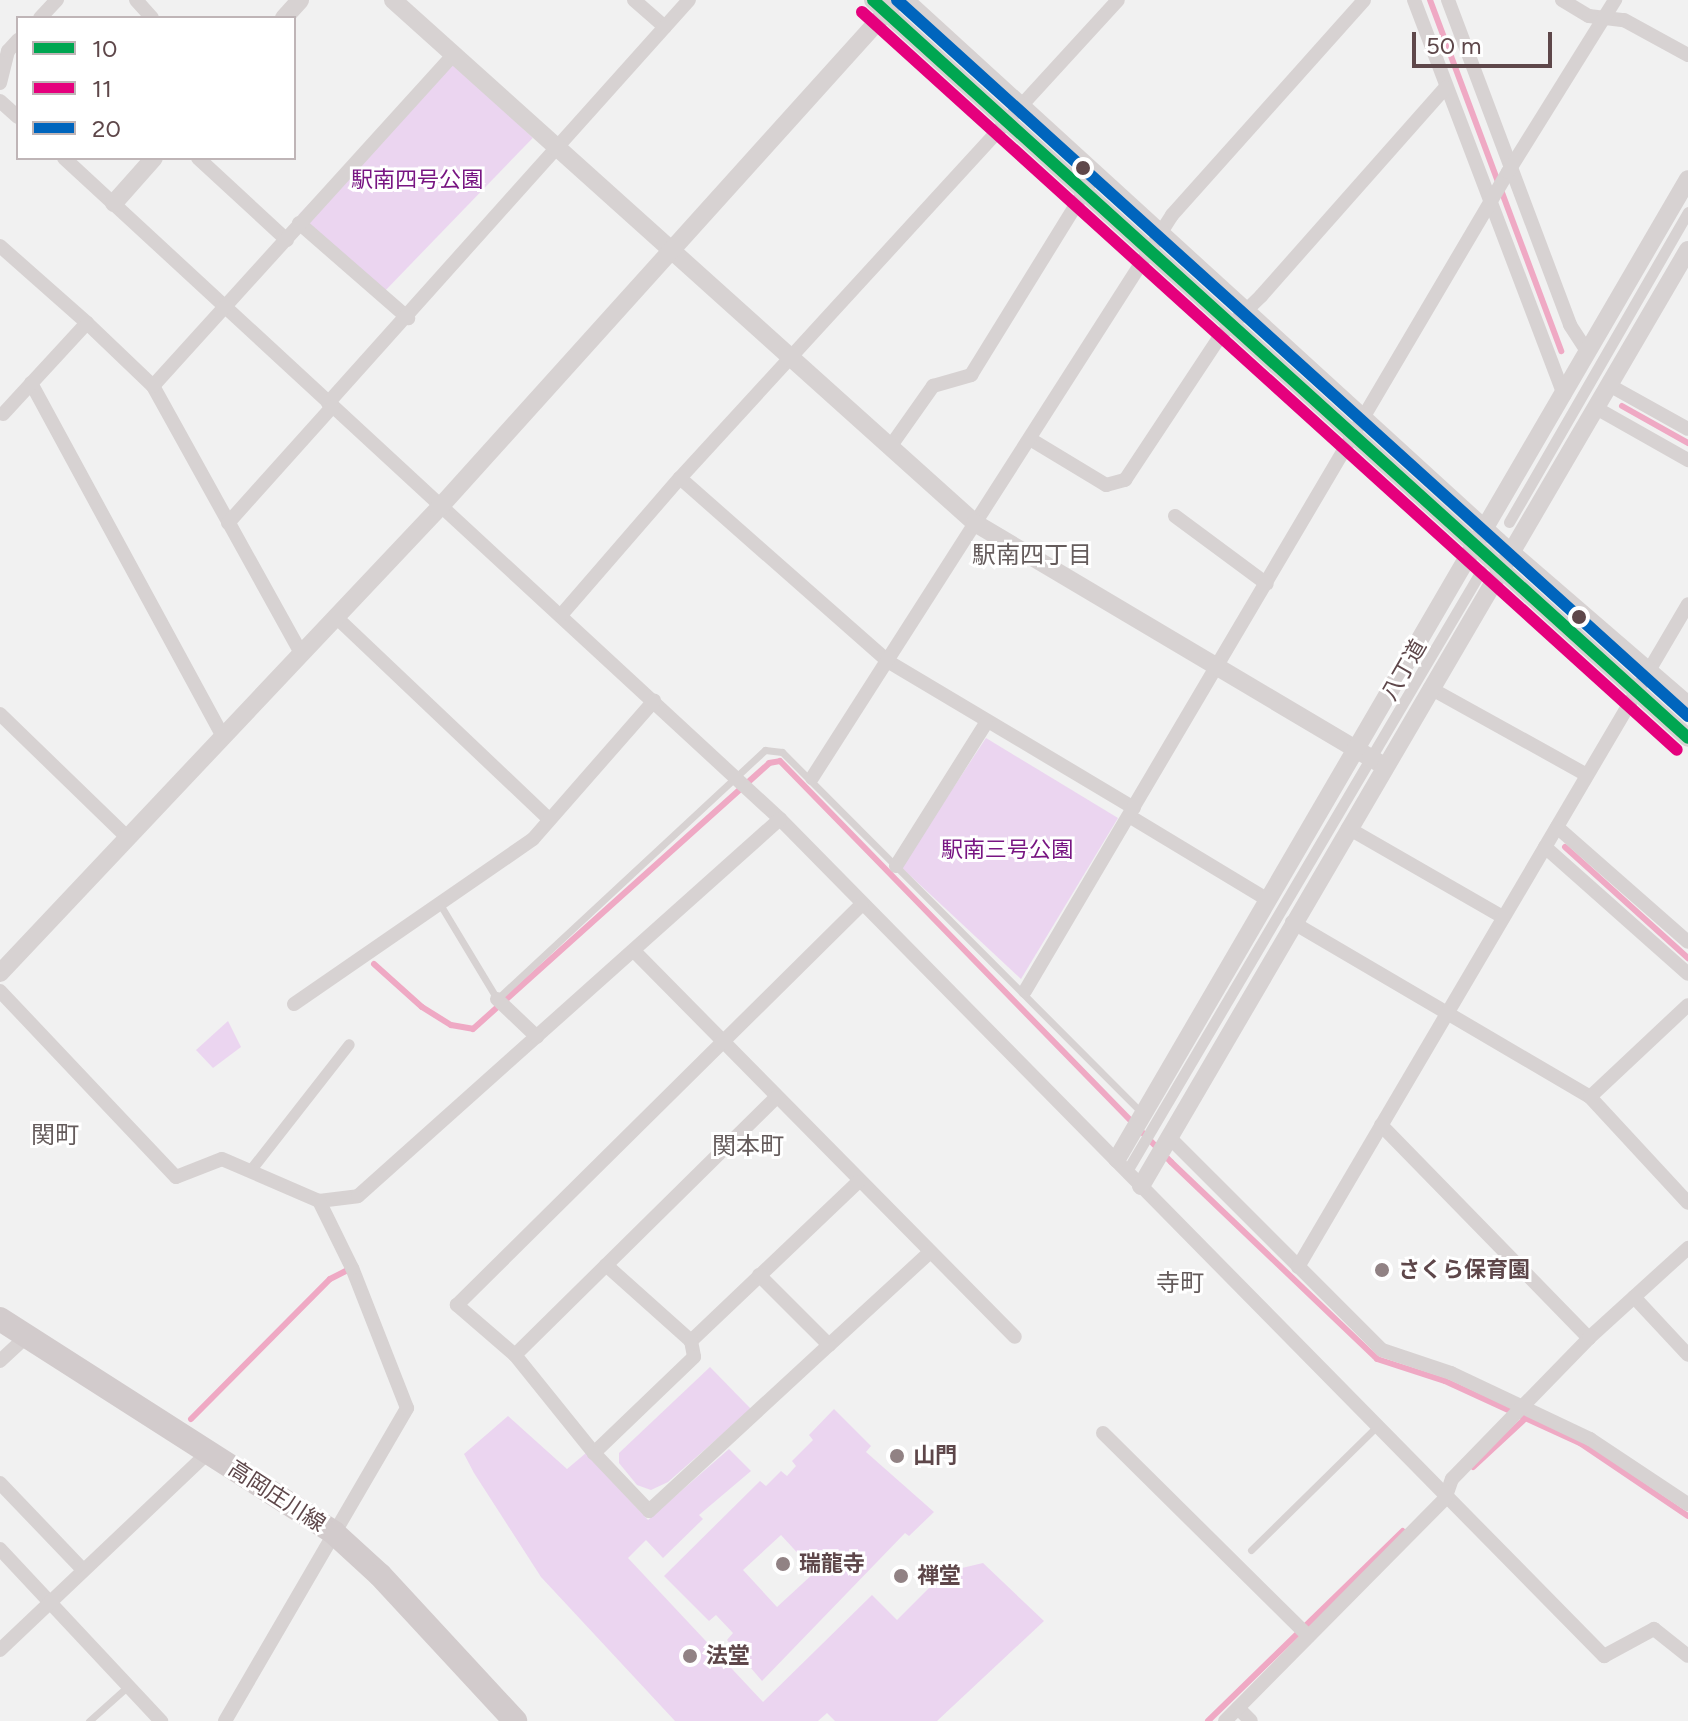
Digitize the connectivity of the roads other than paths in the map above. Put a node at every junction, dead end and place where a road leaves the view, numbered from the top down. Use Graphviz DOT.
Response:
graph roads {
  1 [pos="57,0"];
  2 [pos="136,0"];
  3 [pos="300,0"];
  4 [pos="393,0"];
  5 [pos="634,0"];
  6 [pos="689,0"];
  7 [pos="905,0"];
  8 [pos="1118,0"];
  9 [pos="1364,0"];
  10 [pos="1414,0"];
  11 [pos="1448,0"];
  12 [pos="1562,0"];
  13 [pos="1615,0"];
  14 [pos="886,4"];
  15 [pos="42,16"];
  16 [pos="150,16"];
  17 [pos="286,16"];
  18 [pos="1605,17"];
  19 [pos="665,27"];
  20 [pos="16,42"];
  21 [pos="454,54"];
  22 [pos="1688,55"];
  23 [pos="1,76"];
  24 [pos="1445,88"];
  25 [pos="0,101"];
  26 [pos="1022,103"];
  27 [pos="16,115"];
  28 [pos="1007,120"];
  29 [pos="559,147"];
  30 [pos="66,160"];
  31 [pos="152,160"];
  32 [pos="200,160"];
  33 [pos="1509,169"];
  34 [pos="1096,173"];
  35 [pos="1688,179"];
  36 [pos="1085,193"];
  37 [pos="1490,200"];
  38 [pos="114,203"];
  39 [pos="1688,212"];
  40 [pos="299,223"];
  41 [pos="1161,232"];
  42 [pos="287,240"];
  43 [pos="0,246"];
  44 [pos="673,248"];
  45 [pos="1688,250"];
  46 [pos="1148,251"];
  47 [pos="224,310"];
  48 [pos="1248,310"];
  49 [pos="408,318"];
  50 [pos="87,323"];
  51 [pos="1232,325"];
  52 [pos="1587,351"];
  53 [pos="791,359"];
  54 [pos="31,383"];
  55 [pos="1609,385"];
  56 [pos="153,386"];
  57 [pos="1564,395"];
  58 [pos="330,405"];
  59 [pos="1596,408"];
  60 [pos="3,414"];
  61 [pos="1366,415"];
  62 [pos="1688,429"];
  63 [pos="1355,434"];
  64 [pos="1030,439"];
  65 [pos="890,447"];
  66 [pos="1688,460"];
  67 [pos="680,478"];
  68 [pos="439,508"];
  69 [pos="1175,516"];
  70 [pos="1509,522"];
  71 [pos="228,523"];
  72 [pos="975,523"];
  73 [pos="1485,529"];
  74 [pos="1475,546"];
  75 [pos="1512,554"];
  76 [pos="1481,571"];
  77 [pos="1502,571"];
  78 [pos="1267,584"];
  79 [pos="1688,604"];
  80 [pos="562,614"];
  81 [pos="336,617"];
  82 [pos="301,653"];
  83 [pos="889,662"];
  84 [pos="1218,666"];
  85 [pos="1651,671"];
  86 [pos="1430,688"];
  87 [pos="1638,693"];
  88 [pos="654,701"];
  89 [pos="1688,705"];
  90 [pos="0,714"];
  91 [pos="986,723"];
  92 [pos="223,737"];
  93 [pos="1688,738"];
  94 [pos="1359,749"];
  95 [pos="1385,766"];
  96 [pos="1587,775"];
  97 [pos="737,778"];
  98 [pos="812,778"];
  99 [pos="1131,812"];
  100 [pos="548,818"];
  101 [pos="780,819"];
  102 [pos="1557,827"];
  103 [pos="1348,828"];
  104 [pos="128,838"];
  105 [pos="1545,847"];
  106 [pos="896,866"];
  107 [pos="1268,900"];
  108 [pos="861,905"];
  109 [pos="441,906"];
  110 [pos="1501,916"];
  111 [pos="1292,922"];
  112 [pos="1688,942"];
  113 [pos="634,951"];
  114 [pos="0,973"];
  115 [pos="1688,974"];
  116 [pos="0,991"];
  117 [pos="1025,991"];
  118 [pos="497,999"];
  119 [pos="294,1004"];
  120 [pos="1688,1005"];
  121 [pos="1444,1012"];
  122 [pos="537,1037"];
  123 [pos="722,1042"];
  124 [pos="349,1044"];
  125 [pos="1590,1097"];
  126 [pos="776,1098"];
  127 [pos="1144,1115"];
  128 [pos="1381,1125"];
  129 [pos="1170,1138"];
  130 [pos="1122,1165"];
  131 [pos="252,1168"];
  132 [pos="858,1182"];
  133 [pos="1141,1186"];
  134 [pos="319,1201"];
  135 [pos="1688,1203"];
  136 [pos="1688,1248"];
  137 [pos="930,1252"];
  138 [pos="606,1265"];
  139 [pos="1298,1267"];
  140 [pos="759,1275"];
  141 [pos="1634,1297"];
  142 [pos="0,1319"];
  143 [pos="27,1336"];
  144 [pos="1015,1337"];
  145 [pos="1589,1338"];
  146 [pos="691,1341"];
  147 [pos="829,1345"];
  148 [pos="515,1355"];
  149 [pos="1688,1355"];
  150 [pos="0,1361"];
  151 [pos="1525,1406"];
  152 [pos="1375,1428"];
  153 [pos="1103,1433"];
  154 [pos="209,1452"];
  155 [pos="594,1453"];
  156 [pos="0,1483"];
  157 [pos="1446,1490"];
  158 [pos="1688,1504"];
  159 [pos="334,1533"];
  160 [pos="0,1549"];
  161 [pos="1251,1550"];
  162 [pos="83,1570"];
  163 [pos="50,1604"];
  164 [pos="1308,1636"];
  165 [pos="0,1650"];
  166 [pos="1688,1656"];
  167 [pos="128,1686"];
  168 [pos="1238,1708"];
  169 [pos="227,1720"];
  170 [pos="89,1721"];
  171 [pos="161,1721"];
  172 [pos="515,1721"];
  173 [pos="1225,1721"];
  174 [pos="1251,1721"];
  1 -- 15 [label="street"];
  2 -- 16 [label="street"];
  3 -- 17 [label="street"];
  4 -- 21 [label="street"];
  5 -- 19 [label="street"];
  6 -- 19 [label="street"];
  7 -- 26 [label="street"];
  8 -- 26 [label="street"];
  9 -- 41 [label="street"];
  10 -- 24 [label="street"];
  11 -- 33 [label="street"];
  12 -- 18 [label="street"];
  13 -- 18 [label="street"];
  14 -- 28 [label="street"];
  14 -- 44 [label="street"];
  18 -- 22 [label="street"];
  18 -- 33 [label="street"];
  19 -- 29 [label="street"];
  20 -- 23 [label="street"];
  21 -- 29 [label="street"];
  21 -- 40 [label="street"];
  24 -- 37 [label="street"];
  24 -- 48 [label="street"];
  25 -- 27 [label="street"];
  26 -- 28 [label="street"];
  26 -- 34 [label="street"];
  28 -- 36 [label="street"];
  28 -- 53 [label="street"];
  29 -- 44 [label="street"];
  29 -- 49 [label="street"];
  30 -- 38 [label="street"];
  31 -- 38 [label="street"];
  32 -- 42 [label="street"];
  33 -- 37 [label="street"];
  33 -- 52 [label="street"];
  34 -- 36 [label="street"];
  34 -- 41 [label="street"];
  35 -- 52 [label="street, 八丁道"];
  36 -- 46 [label="street"];
  36 -- 65 [label="street"];
  37 -- 57 [label="street"];
  37 -- 61 [label="street"];
  38 -- 47 [label="street"];
  39 -- 70 [label="street"];
  40 -- 42 [label="street"];
  40 -- 49 [label="street"];
  41 -- 46 [label="street"];
  41 -- 48 [label="street"];
  42 -- 47 [label="street"];
  43 -- 50 [label="street"];
  44 -- 53 [label="street"];
  44 -- 68 [label="street"];
  45 -- 55 [label="street, 八丁道"];
  46 -- 51 [label="street"];
  46 -- 64 [label="street"];
  47 -- 56 [label="street"];
  47 -- 58 [label="street"];
  48 -- 51 [label="street"];
  48 -- 61 [label="street"];
  49 -- 58 [label="street"];
  50 -- 54 [label="street"];
  50 -- 56 [label="street"];
  51 -- 63 [label="street"];
  51 -- 64 [label="street"];
  52 -- 57 [label="street, 八丁道"];
  53 -- 65 [label="street"];
  53 -- 67 [label="street"];
  54 -- 60 [label="street"];
  54 -- 92 [label="street"];
  55 -- 59 [label="street, 八丁道"];
  55 -- 62 [label="street"];
  56 -- 71 [label="street"];
  57 -- 73 [label="street, 八丁道"];
  58 -- 68 [label="street"];
  58 -- 71 [label="street"];
  59 -- 66 [label="street"];
  59 -- 75 [label="street, 八丁道"];
  61 -- 63 [label="street"];
  61 -- 73 [label="street"];
  63 -- 74 [label="street"];
  63 -- 78 [label="street"];
  64 -- 72 [label="street"];
  65 -- 72 [label="street"];
  67 -- 80 [label="street"];
  67 -- 83 [label="street"];
  68 -- 80 [label="street"];
  68 -- 81 [label="street"];
  69 -- 78 [label="street"];
  71 -- 82 [label="street"];
  72 -- 83 [label="street"];
  72 -- 84 [label="street"];
  73 -- 74 [label="street, 八丁道"];
  73 -- 75 [label="street"];
  74 -- 77 [label="street"];
  74 -- 94 [label="street, 八丁道"];
  75 -- 77 [label="street, 八丁道"];
  75 -- 85 [label="street"];
  76 -- 130 [label="street"];
  77 -- 86 [label="street, 八丁道"];
  77 -- 87 [label="street"];
  78 -- 84 [label="street"];
  79 -- 85 [label="street"];
  80 -- 88 [label="street"];
  81 -- 82 [label="street"];
  81 -- 100 [label="street"];
  82 -- 92 [label="street"];
  83 -- 91 [label="street"];
  83 -- 98 [label="street"];
  84 -- 94 [label="street"];
  84 -- 99 [label="street"];
  85 -- 87 [label="street"];
  85 -- 89 [label="street"];
  86 -- 95 [label="street, 八丁道"];
  86 -- 96 [label="street"];
  87 -- 93 [label="street"];
  87 -- 96 [label="street"];
  88 -- 97 [label="street"];
  88 -- 100 [label="street"];
  90 -- 104 [label="street"];
  91 -- 99 [label="street"];
  91 -- 106 [label="street"];
  92 -- 104 [label="street"];
  94 -- 95 [label="street"];
  94 -- 107 [label="street, 八丁道"];
  95 -- 103 [label="street, 八丁道"];
  96 -- 102 [label="street"];
  97 -- 98 [label="lane"];
  97 -- 101 [label="street"];
  97 -- 118 [label="lane"];
  98 -- 106 [label="lane"];
  99 -- 107 [label="street"];
  99 -- 117 [label="street"];
  100 -- 109 [label="street"];
  101 -- 108 [label="street"];
  101 -- 113 [label="street"];
  102 -- 105 [label="street"];
  102 -- 112 [label="street"];
  103 -- 110 [label="street"];
  103 -- 111 [label="street, 八丁道"];
  104 -- 114 [label="street"];
  105 -- 110 [label="street"];
  105 -- 115 [label="street"];
  106 -- 117 [label="lane"];
  107 -- 127 [label="street, 八丁道"];
  108 -- 123 [label="street"];
  108 -- 130 [label="street"];
  109 -- 118 [label="lane"];
  109 -- 119 [label="street"];
  110 -- 121 [label="street"];
  111 -- 121 [label="street"];
  111 -- 129 [label="street, 八丁道"];
  113 -- 122 [label="street"];
  113 -- 123 [label="street"];
  116 -- 131 [label="street"];
  117 -- 127 [label="lane"];
  118 -- 122 [label="street"];
  120 -- 125 [label="street"];
  121 -- 125 [label="street"];
  121 -- 128 [label="street"];
  122 -- 134 [label="street"];
  123 -- 126 [label="street"];
  123 -- 148 [label="street"];
  124 -- 131 [label="street"];
  125 -- 135 [label="street"];
  126 -- 132 [label="street"];
  126 -- 138 [label="street"];
  127 -- 130 [label="street, 八丁道"];
  128 -- 139 [label="street"];
  128 -- 145 [label="street"];
  129 -- 133 [label="street, 八丁道"];
  129 -- 139 [label="street"];
  130 -- 133 [label="street"];
  131 -- 134 [label="street"];
  132 -- 137 [label="street"];
  132 -- 140 [label="street"];
  133 -- 152 [label="street"];
  134 -- 159 [label="street"];
  136 -- 141 [label="street"];
  137 -- 144 [label="street"];
  137 -- 147 [label="street"];
  138 -- 146 [label="street"];
  138 -- 148 [label="street"];
  139 -- 151 [label="street"];
  140 -- 146 [label="street"];
  140 -- 147 [label="street"];
  141 -- 145 [label="street"];
  141 -- 149 [label="street"];
  142 -- 143 [label="main road, 高岡庄川線"];
  143 -- 150 [label="street"];
  143 -- 154 [label="main road, 高岡庄川線"];
  145 -- 151 [label="street"];
  146 -- 155 [label="street"];
  147 -- 155 [label="street"];
  148 -- 155 [label="street"];
  151 -- 157 [label="street"];
  151 -- 158 [label="street"];
  152 -- 157 [label="street"];
  152 -- 161 [label="lane"];
  153 -- 164 [label="street"];
  154 -- 159 [label="main road, 高岡庄川線"];
  154 -- 162 [label="street"];
  156 -- 162 [label="street"];
  157 -- 164 [label="street"];
  157 -- 166 [label="street"];
  159 -- 169 [label="street"];
  159 -- 172 [label="main road, 高岡庄川線"];
  160 -- 163 [label="street"];
  162 -- 163 [label="street"];
  163 -- 165 [label="street"];
  163 -- 167 [label="street"];
  164 -- 168 [label="street"];
  167 -- 170 [label="lane"];
  167 -- 171 [label="street"];
  168 -- 173 [label="street"];
  168 -- 174 [label="street"];
}
